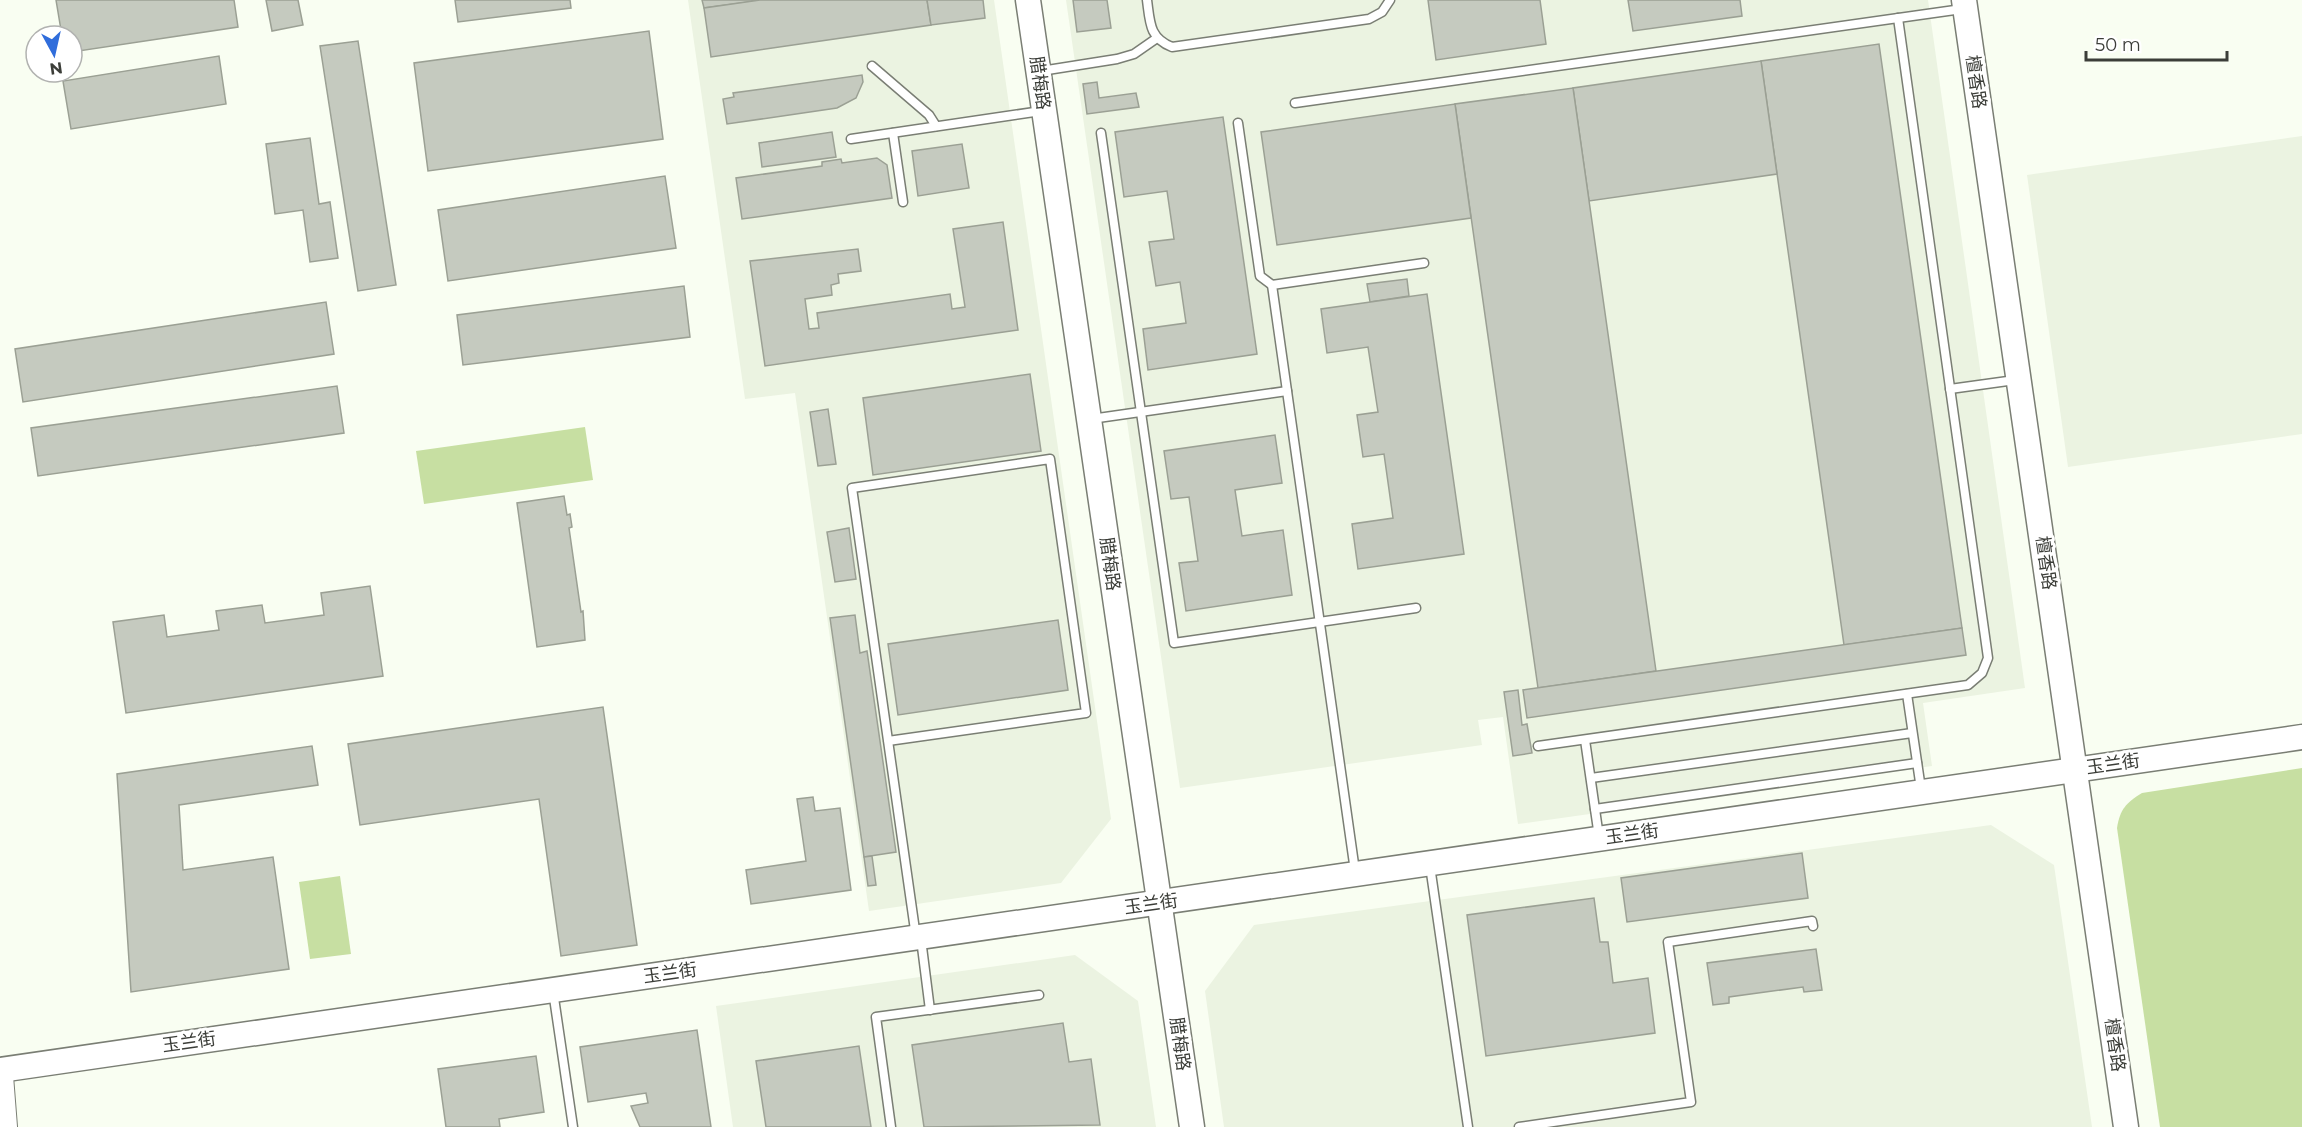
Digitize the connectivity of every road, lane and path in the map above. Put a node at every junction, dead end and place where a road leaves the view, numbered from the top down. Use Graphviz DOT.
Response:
graph roads {
  1 [pos="1028,0"];
  2 [pos="1147,0"];
  3 [pos="1390,0"];
  4 [pos="1965,4"];
  5 [pos="1898,18"];
  6 [pos="1157,38"];
  7 [pos="872,66"];
  8 [pos="1039,71"];
  9 [pos="1295,103"];
  10 [pos="1044,111"];
  11 [pos="1238,123"];
  12 [pos="936,126"];
  13 [pos="893,133"];
  14 [pos="1101,133"];
  15 [pos="851,139"];
  16 [pos="903,202"];
  17 [pos="1424,263"];
  18 [pos="1272,285"];
  19 [pos="2019,379"];
  20 [pos="1950,389"];
  21 [pos="1287,391"];
  22 [pos="1141,412"];
  23 [pos="1089,419"];
  24 [pos="1416,608"];
  25 [pos="1319,622"];
  26 [pos="1907,694"];
  27 [pos="1912,733"];
  28 [pos="2302,737"];
  29 [pos="1586,740"];
  30 [pos="888,741"];
  31 [pos="1538,746"];
  32 [pos="1917,763"];
  33 [pos="2075,770"];
  34 [pos="1591,778"];
  35 [pos="1921,792"];
  36 [pos="1595,809"];
  37 [pos="1599,839"];
  38 [pos="1430,864"];
  39 [pos="1355,874"];
  40 [pos="1159,903"];
  41 [pos="1813,926"];
  42 [pos="918,937"];
  43 [pos="553,990"];
  44 [pos="1039,995"];
  45 [pos="930,1010"];
  46 [pos="0,1070"];
  47 [pos="0,1076"];
  48 [pos="4,1127"];
  49 [pos="573,1127"];
  50 [pos="891,1127"];
  51 [pos="1192,1127"];
  52 [pos="1468,1127"];
  53 [pos="1520,1127"];
  54 [pos="2126,1127"];
  1 -- 8 [label="street, 腊梅路"];
  2 -- 6 [label="lane"];
  3 -- 6 [label="lane"];
  4 -- 5 [label="lane"];
  4 -- 19 [label="street, 檀香路"];
  5 -- 9 [label="lane"];
  5 -- 20 [label="lane"];
  6 -- 8 [label="lane"];
  7 -- 12 [label="lane"];
  8 -- 10 [label="street, 腊梅路"];
  10 -- 12 [label="lane"];
  10 -- 23 [label="street, 腊梅路"];
  11 -- 18 [label="lane"];
  12 -- 13 [label="lane"];
  13 -- 15 [label="lane"];
  13 -- 16 [label="lane"];
  14 -- 22 [label="lane"];
  17 -- 18 [label="lane"];
  18 -- 21 [label="lane"];
  19 -- 20 [label="lane"];
  19 -- 33 [label="street, 檀香路"];
  20 -- 26 [label="lane"];
  21 -- 22 [label="lane"];
  21 -- 25 [label="lane"];
  22 -- 23 [label="lane"];
  22 -- 25 [label="lane"];
  23 -- 40 [label="street, 腊梅路"];
  24 -- 25 [label="lane"];
  25 -- 39 [label="lane"];
  26 -- 27 [label="lane"];
  26 -- 29 [label="lane"];
  27 -- 32 [label="lane"];
  27 -- 34 [label="lane"];
  28 -- 33 [label="street, 玉兰街"];
  29 -- 31 [label="lane"];
  29 -- 34 [label="lane"];
  30 -- 30 [label="lane"];
  30 -- 42 [label="lane"];
  32 -- 35 [label="lane"];
  32 -- 36 [label="lane"];
  33 -- 35 [label="street, 玉兰街"];
  33 -- 54 [label="street, 檀香路"];
  34 -- 36 [label="lane"];
  35 -- 37 [label="street, 玉兰街"];
  36 -- 37 [label="lane"];
  37 -- 38 [label="street, 玉兰街"];
  38 -- 39 [label="street, 玉兰街"];
  38 -- 52 [label="lane"];
  39 -- 40 [label="street, 玉兰街"];
  40 -- 42 [label="street, 玉兰街"];
  40 -- 51 [label="street, 腊梅路"];
  41 -- 53 [label="lane"];
  42 -- 43 [label="street, 玉兰街"];
  42 -- 45 [label="lane"];
  43 -- 46 [label="street, 玉兰街"];
  43 -- 49 [label="lane"];
  44 -- 45 [label="lane"];
  45 -- 50 [label="lane"];
  47 -- 48 [label="main road"];
}
